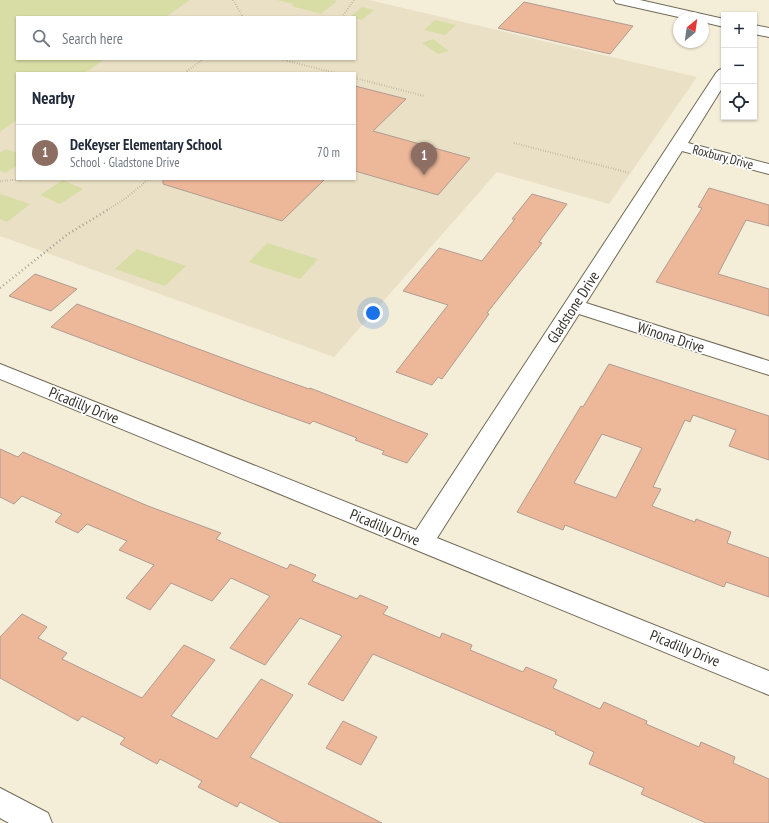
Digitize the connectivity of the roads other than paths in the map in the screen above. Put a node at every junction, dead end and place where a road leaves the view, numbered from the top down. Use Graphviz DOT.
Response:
graph roads {
  1 [pos="621,0"];
  2 [pos="676,12"];
  3 [pos="709,19"];
  4 [pos="721,22"];
  5 [pos="757,31"];
  6 [pos="769,33"];
  7 [pos="721,78"];
  8 [pos="677,145"];
  9 [pos="769,170"];
  10 [pos="574,306"];
  11 [pos="769,368"];
  12 [pos="0,371"];
  13 [pos="421,542"];
  14 [pos="769,683"];
  15 [pos="0,802"];
  16 [pos="37,823"];
  1 -- 2 [label="street"];
  3 -- 4 [label="street"];
  5 -- 6 [label="street"];
  7 -- 8 [label="street, Gladstone Drive"];
  8 -- 9 [label="street, Roxbury Drive"];
  8 -- 10 [label="street, Gladstone Drive"];
  10 -- 11 [label="street, Winona Drive"];
  10 -- 13 [label="street, Gladstone Drive"];
  12 -- 13 [label="street, Picadilly Drive"];
  13 -- 14 [label="street, Picadilly Drive"];
  15 -- 16 [label="street"];
}
